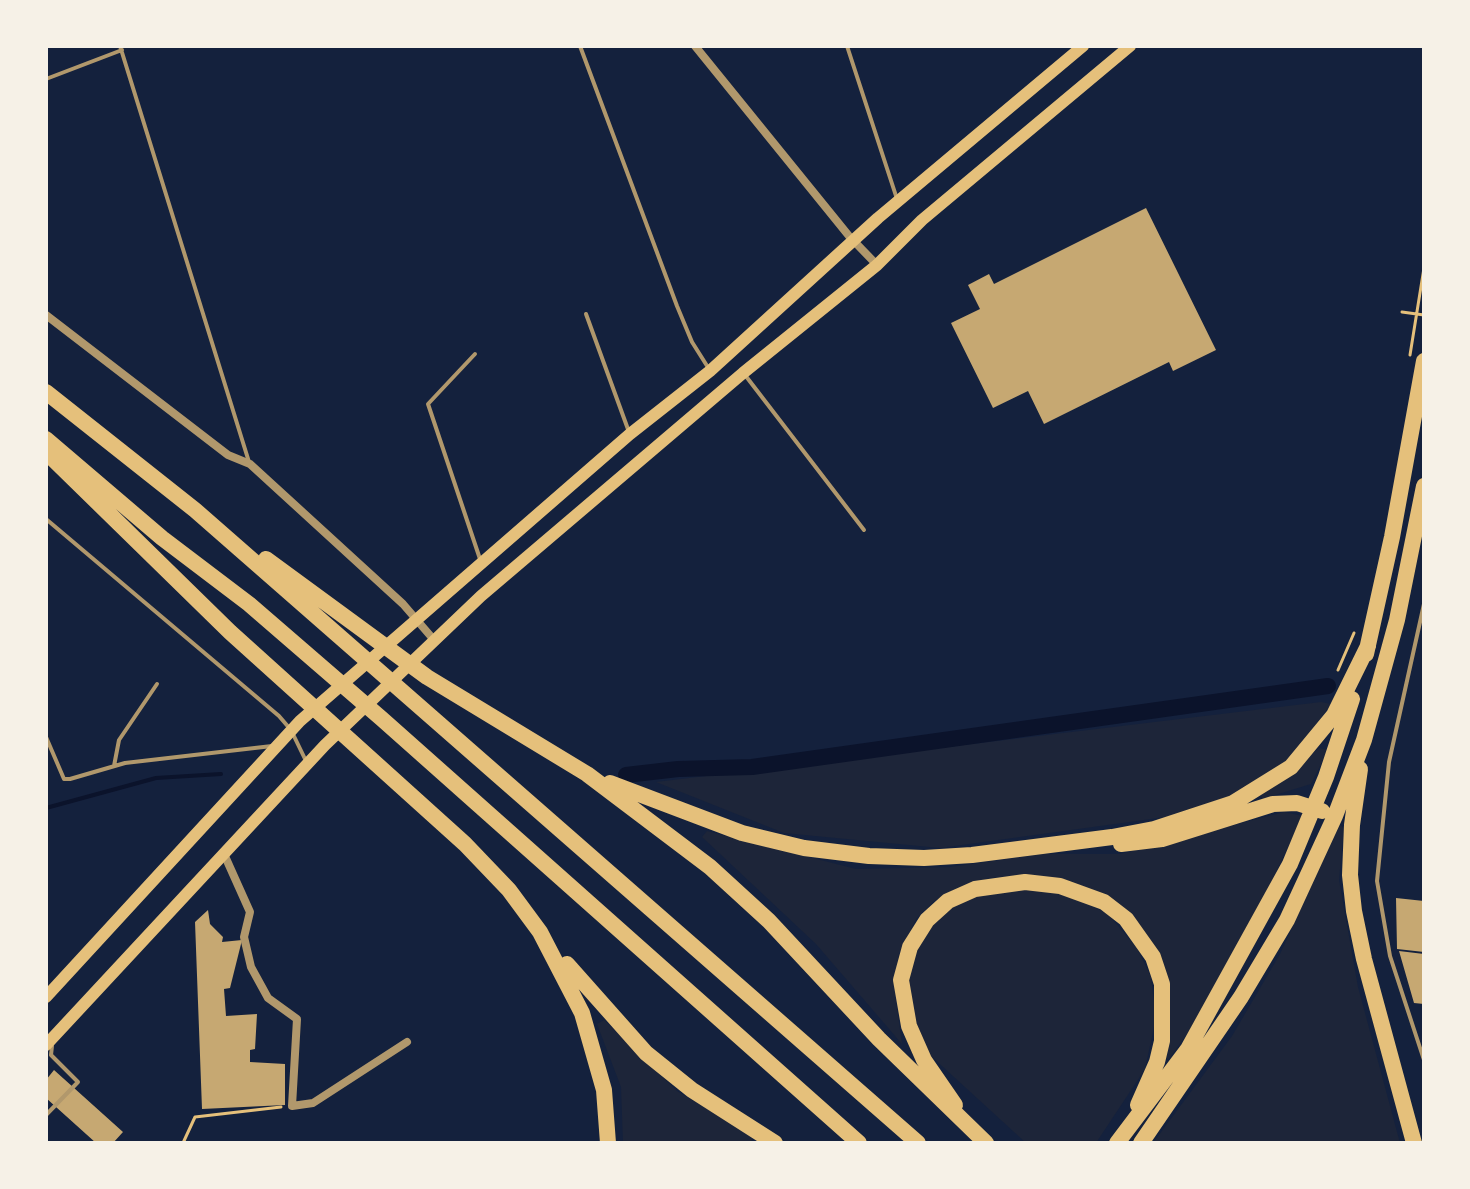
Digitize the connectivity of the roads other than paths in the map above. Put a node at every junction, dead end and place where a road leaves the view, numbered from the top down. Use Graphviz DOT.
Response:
graph roads {
  1 [pos="580,46"];
  2 [pos="695,46"];
  3 [pos="847,46"];
  4 [pos="1083,46"];
  5 [pos="1130,46"];
  6 [pos="121,48"];
  7 [pos="46,79"];
  8 [pos="898,201"];
  9 [pos="855,238"];
  10 [pos="877,265"];
  11 [pos="586,314"];
  12 [pos="46,315"];
  13 [pos="475,354"];
  14 [pos="1417,361"];
  15 [pos="710,371"];
  16 [pos="743,373"];
  17 [pos="46,392"];
  18 [pos="630,434"];
  19 [pos="46,439"];
  20 [pos="46,452"];
  21 [pos="250,464"];
  22 [pos="1424,486"];
  23 [pos="195,510"];
  24 [pos="46,519"];
  25 [pos="864,530"];
  26 [pos="482,565"];
  27 [pos="1424,604"];
  28 [pos="417,620"];
  29 [pos="434,640"];
  30 [pos="1368,646"];
  31 [pos="157,684"];
  32 [pos="291,730"];
  33 [pos="46,737"];
  34 [pos="1364,740"];
  35 [pos="278,745"];
  36 [pos="307,764"];
  37 [pos="113,767"];
  38 [pos="587,774"];
  39 [pos="1314,808"];
  40 [pos="1335,816"];
  41 [pos="1053,846"];
  42 [pos="224,854"];
  43 [pos="540,932"];
  44 [pos="46,997"];
  45 [pos="49,1042"];
  46 [pos="407,1042"];
  47 [pos="1424,1059"];
  48 [pos="46,1115"];
  49 [pos="972,1130"];
  50 [pos="1119,1141"];
  51 [pos="608,1143"];
  52 [pos="775,1143"];
  53 [pos="859,1143"];
  54 [pos="918,1143"];
  55 [pos="986,1143"];
  56 [pos="1141,1143"];
  57 [pos="1414,1143"];
  1 -- 15 [label="lane"];
  2 -- 9 [label="street"];
  3 -- 8 [label="lane"];
  4 -- 8 [label="main road"];
  5 -- 10 [label="main road"];
  6 -- 7 [label="lane"];
  6 -- 21 [label="lane"];
  8 -- 9 [label="main road"];
  9 -- 10 [label="street"];
  9 -- 15 [label="main road"];
  10 -- 16 [label="main road"];
  11 -- 18 [label="lane"];
  12 -- 21 [label="street"];
  13 -- 26 [label="lane"];
  14 -- 30 [label="highway"];
  15 -- 18 [label="main road"];
  16 -- 25 [label="lane"];
  16 -- 29 [label="main road"];
  17 -- 23 [label="highway"];
  18 -- 26 [label="main road"];
  19 -- 53 [label="highway"];
  20 -- 43 [label="highway"];
  21 -- 28 [label="street"];
  22 -- 34 [label="highway"];
  23 -- 38 [label="highway"];
  23 -- 54 [label="highway"];
  24 -- 32 [label="lane"];
  26 -- 28 [label="main road"];
  27 -- 47 [label="lane"];
  28 -- 29 [label="street"];
  28 -- 32 [label="main road"];
  29 -- 36 [label="main road"];
  30 -- 39 [label="highway"];
  30 -- 41 [label="highway"];
  31 -- 37 [label="lane"];
  32 -- 35 [label="main road"];
  32 -- 36 [label="lane"];
  33 -- 37 [label="lane"];
  34 -- 40 [label="highway"];
  34 -- 57 [label="highway"];
  35 -- 37 [label="lane"];
  35 -- 44 [label="main road"];
  36 -- 42 [label="main road"];
  38 -- 41 [label="highway"];
  38 -- 49 [label="highway"];
  39 -- 40 [label="highway"];
  39 -- 41 [label="highway"];
  39 -- 50 [label="highway"];
  40 -- 56 [label="highway"];
  42 -- 45 [label="main road"];
  42 -- 46 [label="street"];
  43 -- 51 [label="highway"];
  43 -- 52 [label="highway"];
  45 -- 48 [label="lane"];
  49 -- 50 [label="highway"];
  49 -- 55 [label="highway"];
}
